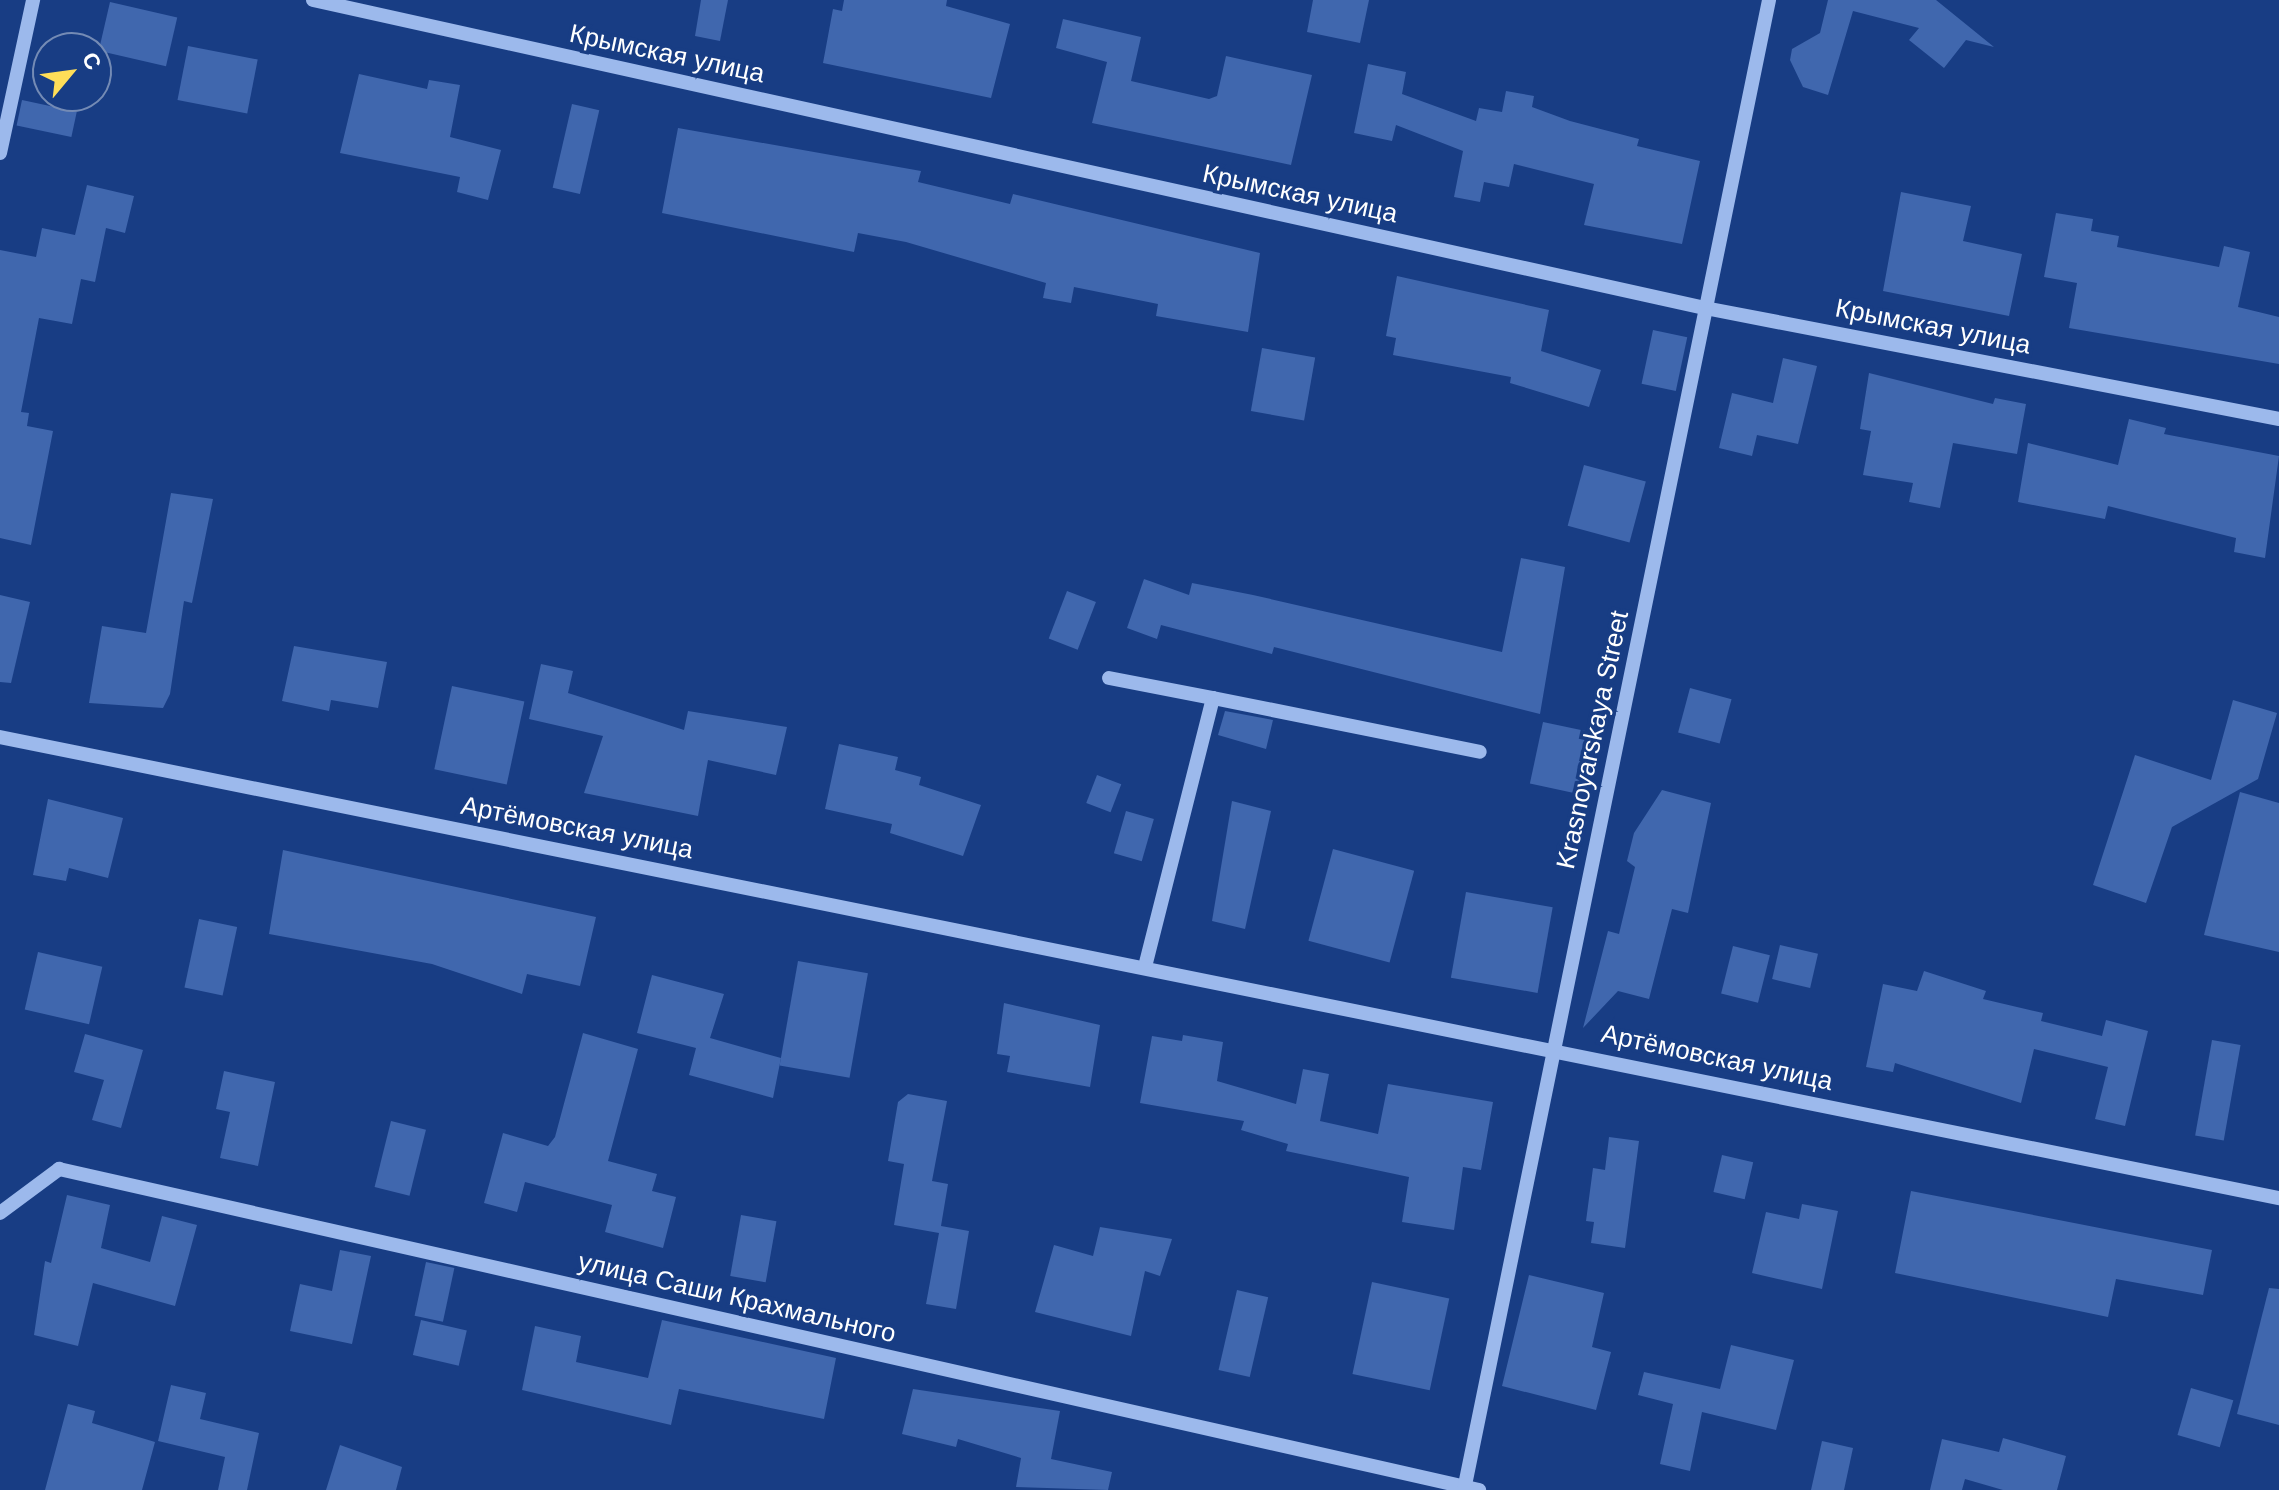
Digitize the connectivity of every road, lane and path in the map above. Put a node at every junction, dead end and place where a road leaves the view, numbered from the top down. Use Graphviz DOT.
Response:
graph roads {
  1 [pos="33,0"];
  2 [pos="313,0"];
  3 [pos="1769,0"];
  4 [pos="0,153"];
  5 [pos="1705,308"];
  6 [pos="2279,419"];
  7 [pos="1109,678"];
  8 [pos="1213,698"];
  9 [pos="0,737"];
  10 [pos="1480,752"];
  11 [pos="1145,967"];
  12 [pos="1554,1049"];
  13 [pos="2279,1198"];
  14 [pos="0,1213"];
  15 [pos="1469,1489"];
  1 -- 4 [label="street"];
  2 -- 5 [label="street, Крымская улица"];
  3 -- 5 [label="street, Krasnoyarskaya Street"];
  5 -- 6 [label="street, Крымская улица"];
  5 -- 12 [label="street, Krasnoyarskaya Street"];
  7 -- 8 [label="street"];
  8 -- 10 [label="street"];
  8 -- 11 [label="street"];
  9 -- 11 [label="street, Артёмовская улица"];
  11 -- 12 [label="street, Артёмовская улица"];
  12 -- 13 [label="street, Артёмовская улица"];
  12 -- 15 [label="street, Krasnoyarskaya Street"];
  14 -- 15 [label="street, улица Саши Крахмального"];
}
